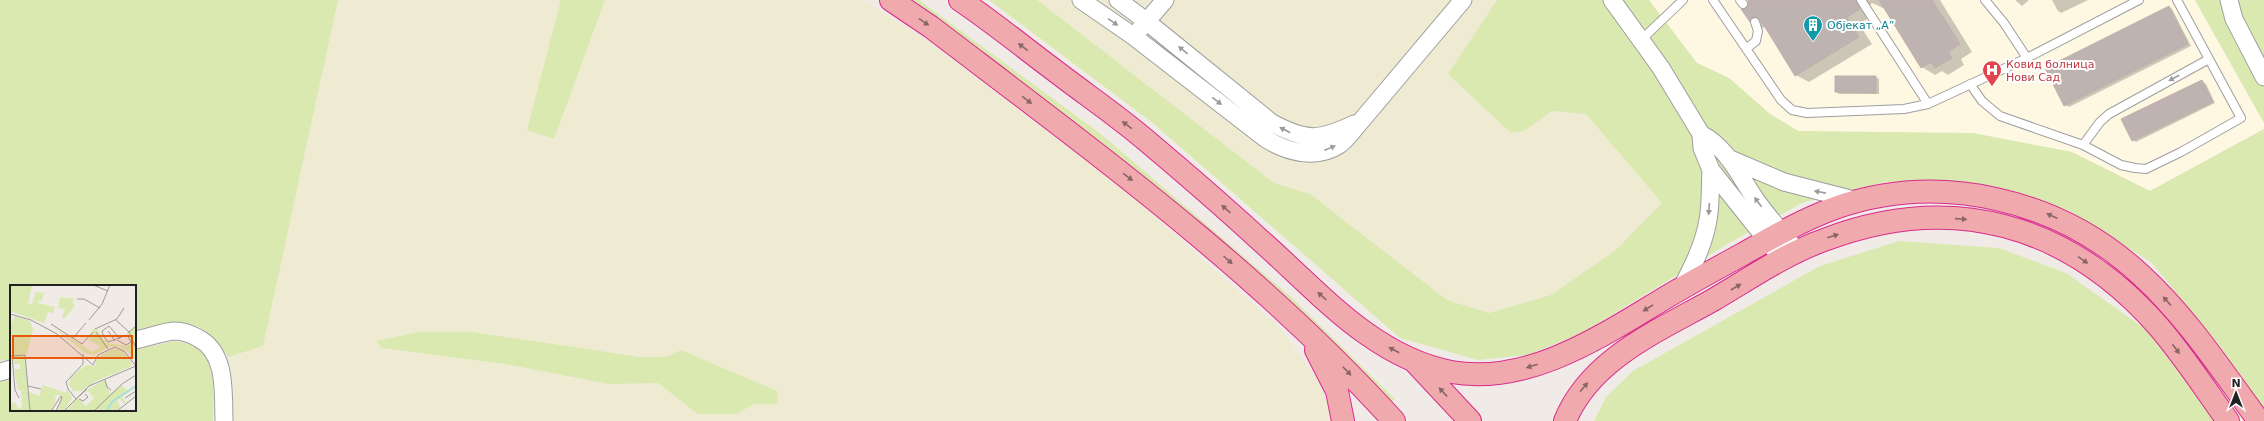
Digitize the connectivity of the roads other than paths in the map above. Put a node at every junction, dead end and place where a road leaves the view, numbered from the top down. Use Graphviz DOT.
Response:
graph roads {
  1 [pos="891,0"];
  2 [pos="960,0"];
  3 [pos="1081,0"];
  4 [pos="1118,0"];
  5 [pos="1165,0"];
  6 [pos="1463,0"];
  7 [pos="1612,0"];
  8 [pos="1683,0"];
  9 [pos="1714,0"];
  10 [pos="1861,0"];
  11 [pos="1985,0"];
  12 [pos="2139,0"];
  13 [pos="2177,0"];
  14 [pos="2229,0"];
  15 [pos="1146,21"];
  16 [pos="1755,22"];
  17 [pos="1134,36"];
  18 [pos="1641,40"];
  19 [pos="1747,48"];
  20 [pos="2027,58"];
  21 [pos="2209,59"];
  22 [pos="2264,77"];
  23 [pos="1970,84"];
  24 [pos="1928,104"];
  25 [pos="1362,121"];
  26 [pos="1701,134"];
  27 [pos="2083,145"];
  28 [pos="1728,158"];
  29 [pos="1711,170"];
  30 [pos="1858,201"];
  31 [pos="1774,236"];
  32 [pos="1790,256"];
  33 [pos="1682,287"];
  34 [pos="1299,324"];
  35 [pos="136,340"];
  36 [pos="1414,361"];
  37 [pos="10,369"];
  38 [pos="0,372"];
  39 [pos="224,421"];
  40 [pos="1343,421"];
  41 [pos="1394,421"];
  42 [pos="1470,421"];
  43 [pos="1565,421"];
  44 [pos="2228,421"];
  45 [pos="2259,421"];
  1 -- 34 [label="highway, one-way"];
  36 -- 2 [label="highway, one-way"];
  3 -- 17 [label="street, one-way"];
  4 -- 15 [label="street"];
  5 -- 15 [label="street"];
  6 -- 25 [label="street"];
  7 -- 18 [label="street"];
  8 -- 18 [label="lane"];
  9 -- 19 [label="lane"];
  10 -- 24 [label="lane"];
  11 -- 20 [label="lane"];
  12 -- 20 [label="lane"];
  13 -- 21 [label="lane"];
  14 -- 22 [label="street"];
  15 -- 17 [label="street"];
  25 -- 15 [label="street, one-way"];
  16 -- 19 [label="lane"];
  17 -- 25 [label="street, one-way"];
  18 -- 26 [label="street"];
  19 -- 24 [label="lane"];
  20 -- 23 [label="lane"];
  21 -- 27 [label="lane, one-way"];
  21 -- 27 [label="lane"];
  23 -- 24 [label="lane"];
  23 -- 27 [label="lane"];
  26 -- 28 [label="street"];
  26 -- 29 [label="street"];
  30 -- 28 [label="street, one-way"];
  31 -- 28 [label="street, one-way"];
  29 -- 31 [label="street"];
  29 -- 33 [label="street, one-way"];
  30 -- 31 [label="highway"];
  45 -- 30 [label="highway, one-way"];
  31 -- 32 [label="street"];
  31 -- 33 [label="highway"];
  43 -- 32 [label="highway, one-way"];
  32 -- 44 [label="highway, one-way"];
  33 -- 36 [label="highway, one-way"];
  34 -- 40 [label="highway"];
  34 -- 41 [label="highway, one-way"];
  35 -- 39 [label="street"];
  42 -- 36 [label="highway, one-way"];
  37 -- 38 [label="street"];
}
